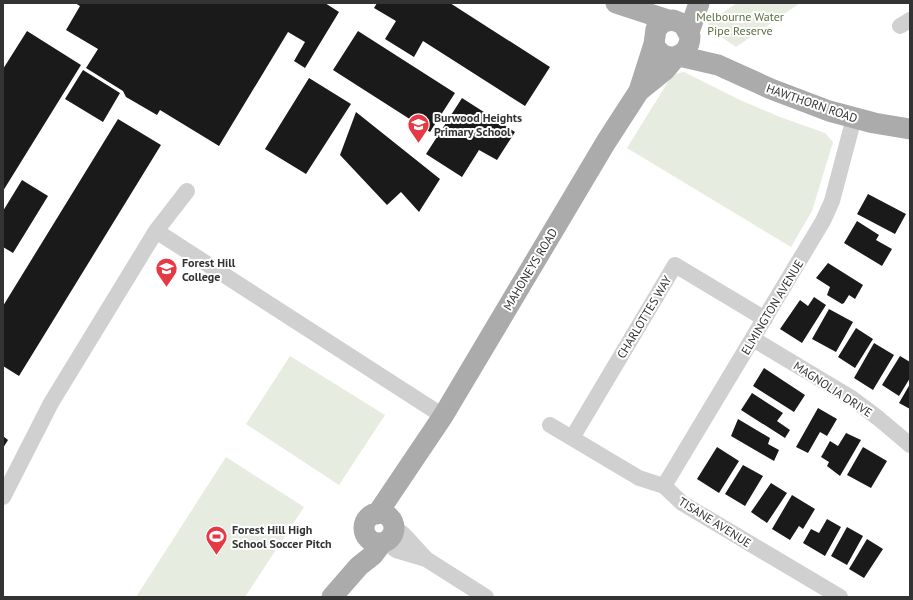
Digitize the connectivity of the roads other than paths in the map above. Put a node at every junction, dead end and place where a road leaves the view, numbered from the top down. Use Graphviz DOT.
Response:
graph roads {
  1 [pos="686,3"];
  2 [pos="699,3"];
  3 [pos="618,4"];
  4 [pos="680,27"];
  5 [pos="653,41"];
  6 [pos="677,56"];
  7 [pos="718,66"];
  8 [pos="639,91"];
  9 [pos="854,118"];
  10 [pos="910,129"];
  11 [pos="187,191"];
  12 [pos="156,231"];
  13 [pos="765,319"];
  14 [pos="753,340"];
  15 [pos="443,416"];
  16 [pos="550,425"];
  17 [pos="572,438"];
  18 [pos="910,445"];
  19 [pos="664,486"];
  20 [pos="3,497"];
  21 [pos="382,530"];
  22 [pos="331,597"];
  23 [pos="486,597"];
  24 [pos="840,597"];
  1 -- 4 [label="main road"];
  2 -- 4 [label="main road"];
  3 -- 4 [label="main road, HAWTHORN ROAD"];
  3 -- 5 [label="main road, HAWTHORN ROAD"];
  4 -- 5 [label="main road"];
  4 -- 6 [label="main road"];
  4 -- 7 [label="main road, HAWTHORN ROAD"];
  5 -- 6 [label="main road"];
  5 -- 8 [label="main road, MAHONEYS ROAD"];
  6 -- 7 [label="main road, HAWTHORN ROAD"];
  6 -- 8 [label="main road, MAHONEYS ROAD"];
  7 -- 9 [label="main road, HAWTHORN ROAD"];
  8 -- 15 [label="main road, MAHONEYS ROAD"];
  9 -- 10 [label="main road, HAWTHORN ROAD"];
  9 -- 13 [label="street, ELMINGTON AVENUE"];
  11 -- 12 [label="street"];
  12 -- 15 [label="street"];
  12 -- 20 [label="street"];
  13 -- 14 [label="street, ELMINGTON AVENUE"];
  13 -- 17 [label="street, CHARLOTTES WAY"];
  14 -- 18 [label="street, MAGNOLIA DRIVE"];
  14 -- 19 [label="street, ELMINGTON AVENUE"];
  15 -- 21 [label="main road, MAHONEYS ROAD"];
  16 -- 17 [label="street, TISANE AVENUE"];
  17 -- 19 [label="street, TISANE AVENUE"];
  19 -- 24 [label="street, TISANE AVENUE"];
  21 -- 22 [label="main road, MAHONEYS ROAD"];
  21 -- 23 [label="street"];
}
